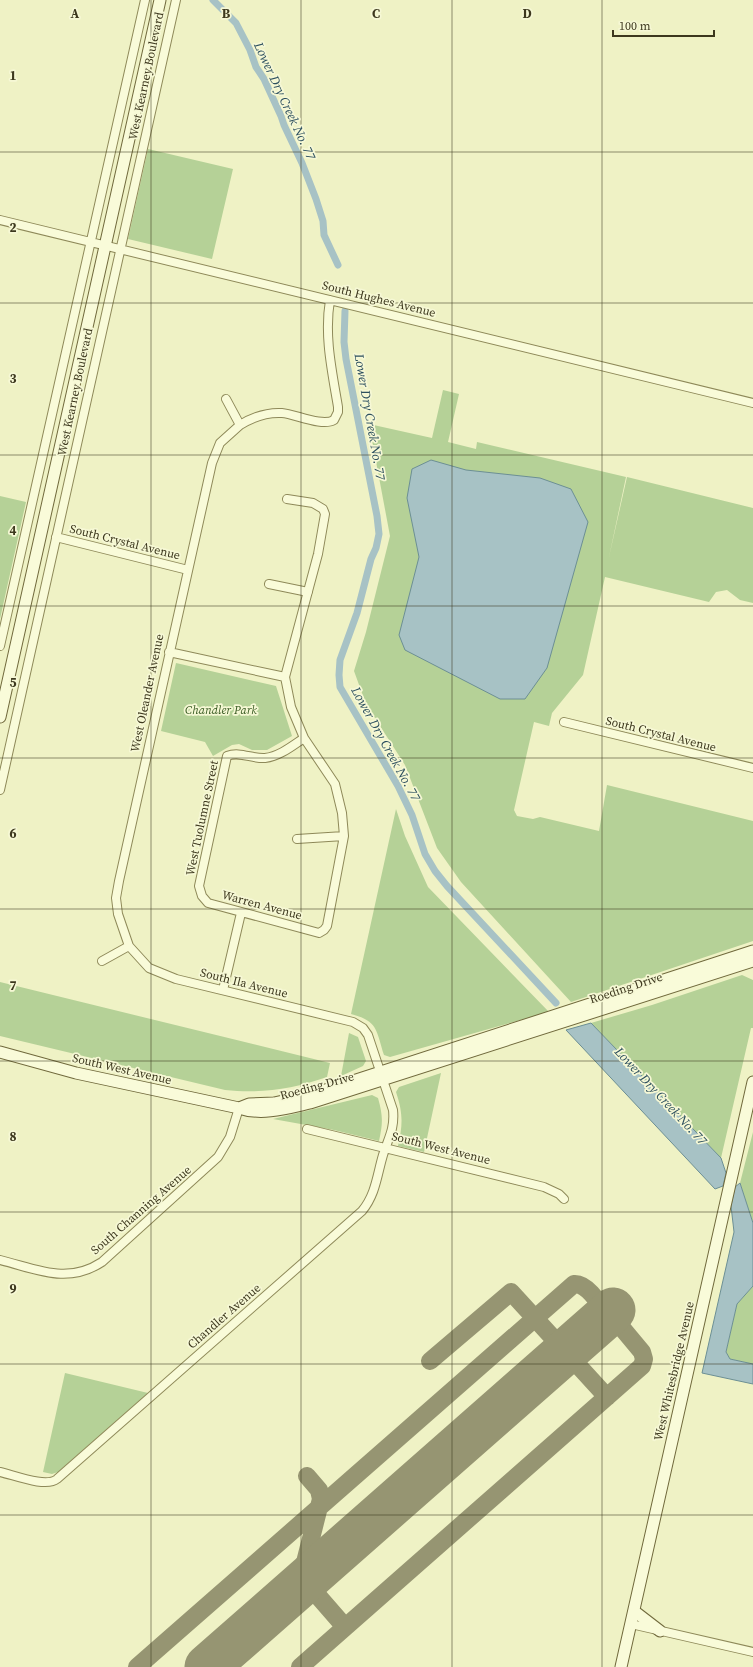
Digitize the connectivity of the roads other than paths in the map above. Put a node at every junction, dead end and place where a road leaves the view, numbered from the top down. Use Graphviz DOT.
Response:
graph roads {
  1 [pos="145,0"];
  2 [pos="160,0"];
  3 [pos="176,0"];
  4 [pos="0,220"];
  5 [pos="91,242"];
  6 [pos="106,245"];
  7 [pos="122,249"];
  8 [pos="330,300"];
  9 [pos="226,399"];
  10 [pos="753,403"];
  11 [pos="240,425"];
  12 [pos="287,499"];
  13 [pos="56,537"];
  14 [pos="188,570"];
  15 [pos="269,584"];
  16 [pos="308,592"];
  17 [pos="1,636"];
  18 [pos="17,639"];
  19 [pos="0,646"];
  20 [pos="169,652"];
  21 [pos="285,677"];
  22 [pos="0,717"];
  23 [pos="564,722"];
  24 [pos="304,738"];
  25 [pos="753,768"];
  26 [pos="0,790"];
  27 [pos="344,836"];
  28 [pos="297,839"];
  29 [pos="199,886"];
  30 [pos="241,913"];
  31 [pos="129,946"];
  32 [pos="753,951"];
  33 [pos="102,961"];
  34 [pos="753,961"];
  35 [pos="740,965"];
  36 [pos="753,971"];
  37 [pos="223,990"];
  38 [pos="363,1028"];
  39 [pos="0,1052"];
  40 [pos="382,1076"];
  41 [pos="753,1082"];
  42 [pos="239,1108"];
  43 [pos="307,1129"];
  44 [pos="386,1148"];
  45 [pos="564,1199"];
  46 [pos="0,1260"];
  47 [pos="0,1472"];
  48 [pos="634,1611"];
  49 [pos="631,1624"];
  50 [pos="660,1631"];
  51 [pos="753,1652"];
  52 [pos="622,1667"];
  1 -- 5 [label="street, West Kearney Boulevard"];
  2 -- 6 [label="main road, West Kearney Boulevard"];
  3 -- 7 [label="street, West Kearney Boulevard"];
  4 -- 5 [label="street, South Hughes Avenue"];
  5 -- 6 [label="street, South Hughes Avenue"];
  5 -- 17 [label="street, West Kearney Boulevard"];
  6 -- 7 [label="street, South Hughes Avenue"];
  6 -- 18 [label="main road, West Kearney Boulevard"];
  7 -- 8 [label="street, South Hughes Avenue"];
  7 -- 13 [label="street, West Kearney Boulevard"];
  8 -- 10 [label="street, South Hughes Avenue"];
  8 -- 11 [label="street, West Oleander Avenue"];
  9 -- 11 [label="street"];
  11 -- 14 [label="street, West Oleander Avenue"];
  12 -- 16 [label="street"];
  13 -- 14 [label="street, South Crystal Avenue"];
  13 -- 26 [label="street, West Kearney Boulevard"];
  14 -- 20 [label="street, West Oleander Avenue"];
  15 -- 16 [label="street"];
  16 -- 21 [label="street"];
  17 -- 18 [label="street"];
  17 -- 19 [label="street, West Kearney Boulevard"];
  18 -- 22 [label="main road, West Kearney Boulevard"];
  20 -- 21 [label="street"];
  20 -- 31 [label="street, West Oleander Avenue"];
  21 -- 24 [label="street"];
  23 -- 25 [label="street, South Crystal Avenue"];
  24 -- 27 [label="street"];
  24 -- 29 [label="street, West Tuolumne Street"];
  27 -- 28 [label="street"];
  27 -- 30 [label="street, Warren Avenue"];
  29 -- 30 [label="street, Warren Avenue"];
  30 -- 37 [label="street"];
  31 -- 33 [label="street"];
  31 -- 37 [label="street, South Ila Avenue"];
  32 -- 40 [label="main road, Roeding Drive"];
  34 -- 35 [label="main road, Roeding Drive"];
  35 -- 36 [label="main road"];
  35 -- 40 [label="main road, Roeding Drive"];
  37 -- 38 [label="street, South Ila Avenue"];
  38 -- 40 [label="street, Chandler Avenue"];
  39 -- 42 [label="main road, South West Avenue"];
  40 -- 42 [label="main road, Roeding Drive"];
  40 -- 44 [label="street, Chandler Avenue"];
  41 -- 48 [label="main road, West Whitesbridge Avenue"];
  42 -- 46 [label="street, South Channing Avenue"];
  43 -- 44 [label="street, South West Avenue"];
  44 -- 45 [label="street, South West Avenue"];
  44 -- 47 [label="street, Chandler Avenue"];
  48 -- 49 [label="main road, West Whitesbridge Avenue"];
  48 -- 50 [label="main road"];
  49 -- 50 [label="street"];
  49 -- 52 [label="main road, West Whitesbridge Avenue"];
  50 -- 51 [label="street"];
}
